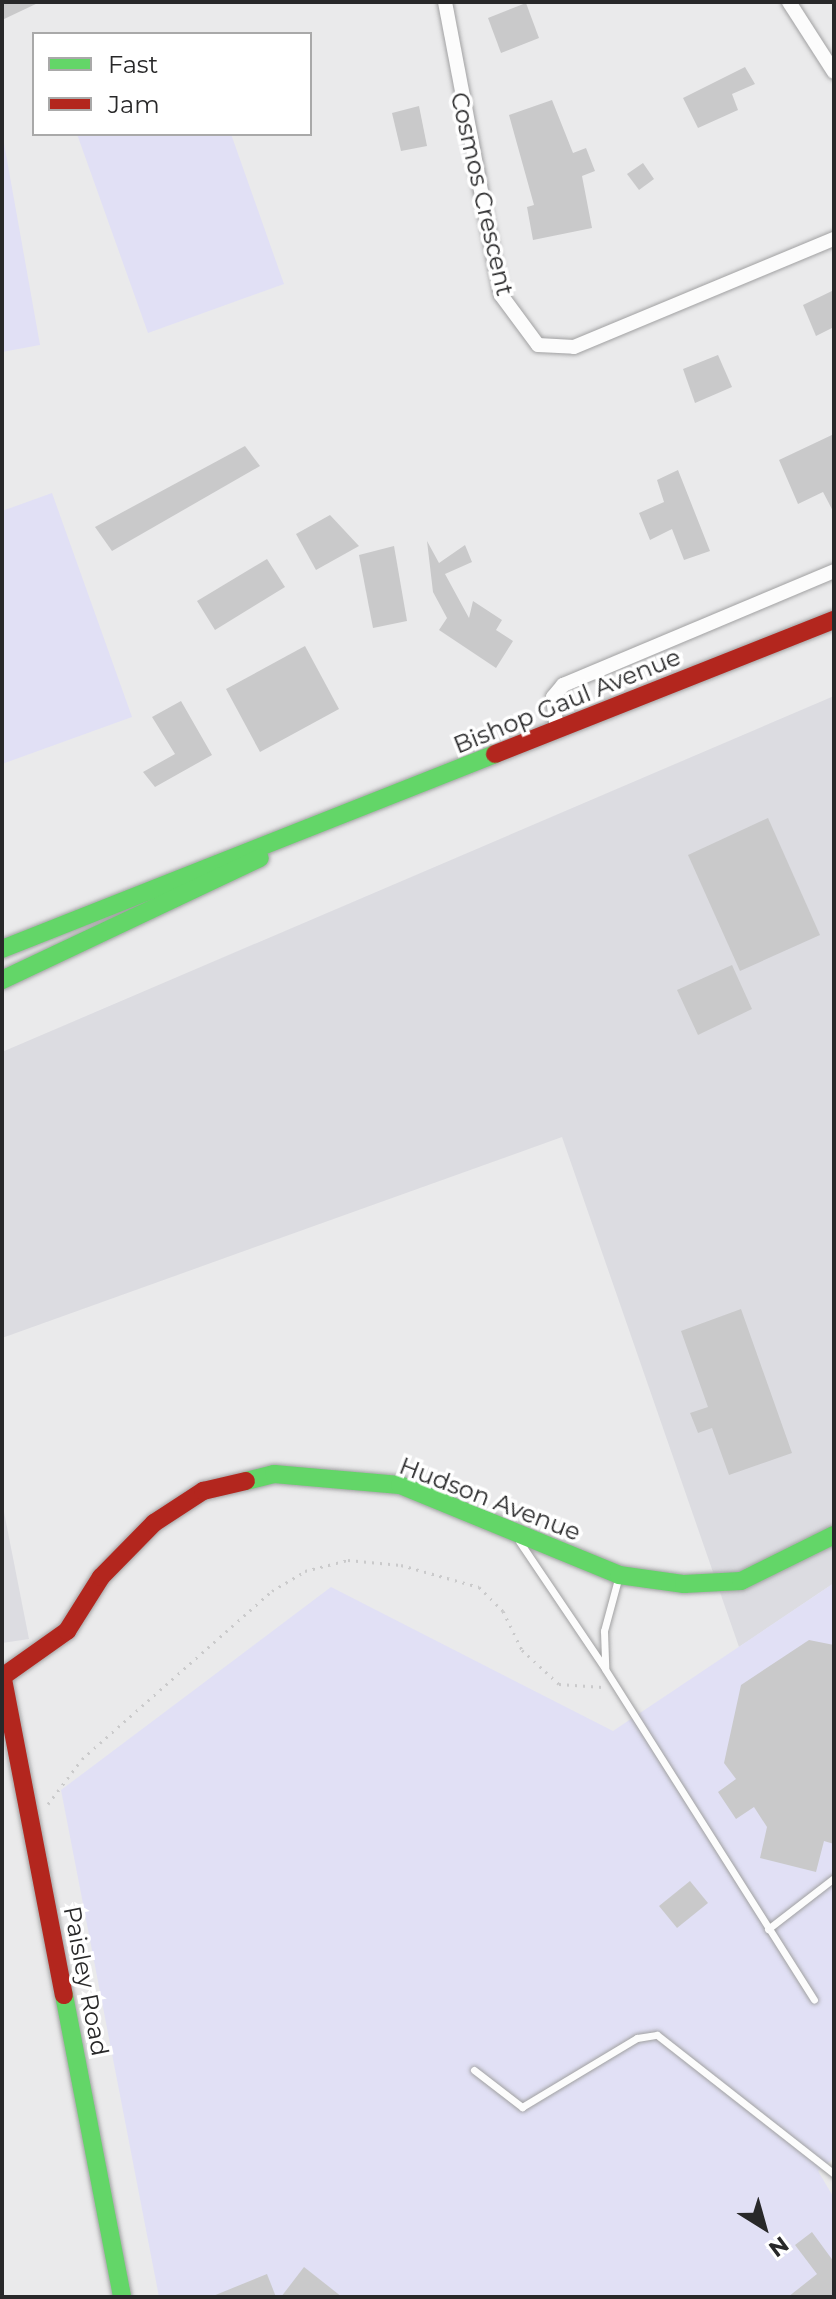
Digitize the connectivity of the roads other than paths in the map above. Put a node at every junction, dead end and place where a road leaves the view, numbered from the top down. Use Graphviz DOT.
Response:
graph roads {
  1 [pos="445,2"];
  2 [pos="809,2"];
  3 [pos="792,6"];
  4 [pos="834,72"];
  5 [pos="834,239"];
  6 [pos="834,571"];
  7 [pos="834,620"];
  8 [pos="557,730"];
  9 [pos="318,828"];
  10 [pos="28,939"];
  11 [pos="2,940"];
  12 [pos="79,946"];
  13 [pos="2,949"];
  14 [pos="2,980"];
  15 [pos="2,998"];
  16 [pos="514,1534"];
  17 [pos="834,1535"];
  18 [pos="619,1575"];
  19 [pos="605,1669"];
  20 [pos="2,1676"];
  21 [pos="834,1878"];
  22 [pos="768,1929"];
  23 [pos="814,1999"];
  24 [pos="474,2070"];
  25 [pos="834,2174"];
  26 [pos="122,2297"];
  1 -- 5 [label="street, Cosmos Crescent"];
  2 -- 3 [label="street"];
  3 -- 4 [label="street"];
  6 -- 8 [label="street"];
  7 -- 8 [label="main road, Bishop Gaul Avenue"];
  8 -- 9 [label="main road, Bishop Gaul Avenue"];
  9 -- 10 [label="main road, Bishop Gaul Avenue"];
  9 -- 12 [label="main road, Bishop Gaul Avenue"];
  10 -- 11 [label="main road"];
  10 -- 13 [label="main road, Bishop Gaul Avenue"];
  12 -- 14 [label="main road, Bishop Gaul Avenue"];
  12 -- 15 [label="main road"];
  16 -- 18 [label="main road, Hudson Avenue"];
  16 -- 19 [label="lane"];
  16 -- 20 [label="main road, Hudson Avenue"];
  17 -- 18 [label="main road, Hudson Avenue"];
  18 -- 19 [label="lane"];
  19 -- 22 [label="lane"];
  20 -- 26 [label="main road, Paisley Road"];
  21 -- 22 [label="lane"];
  22 -- 23 [label="lane"];
  24 -- 25 [label="lane"];
}
